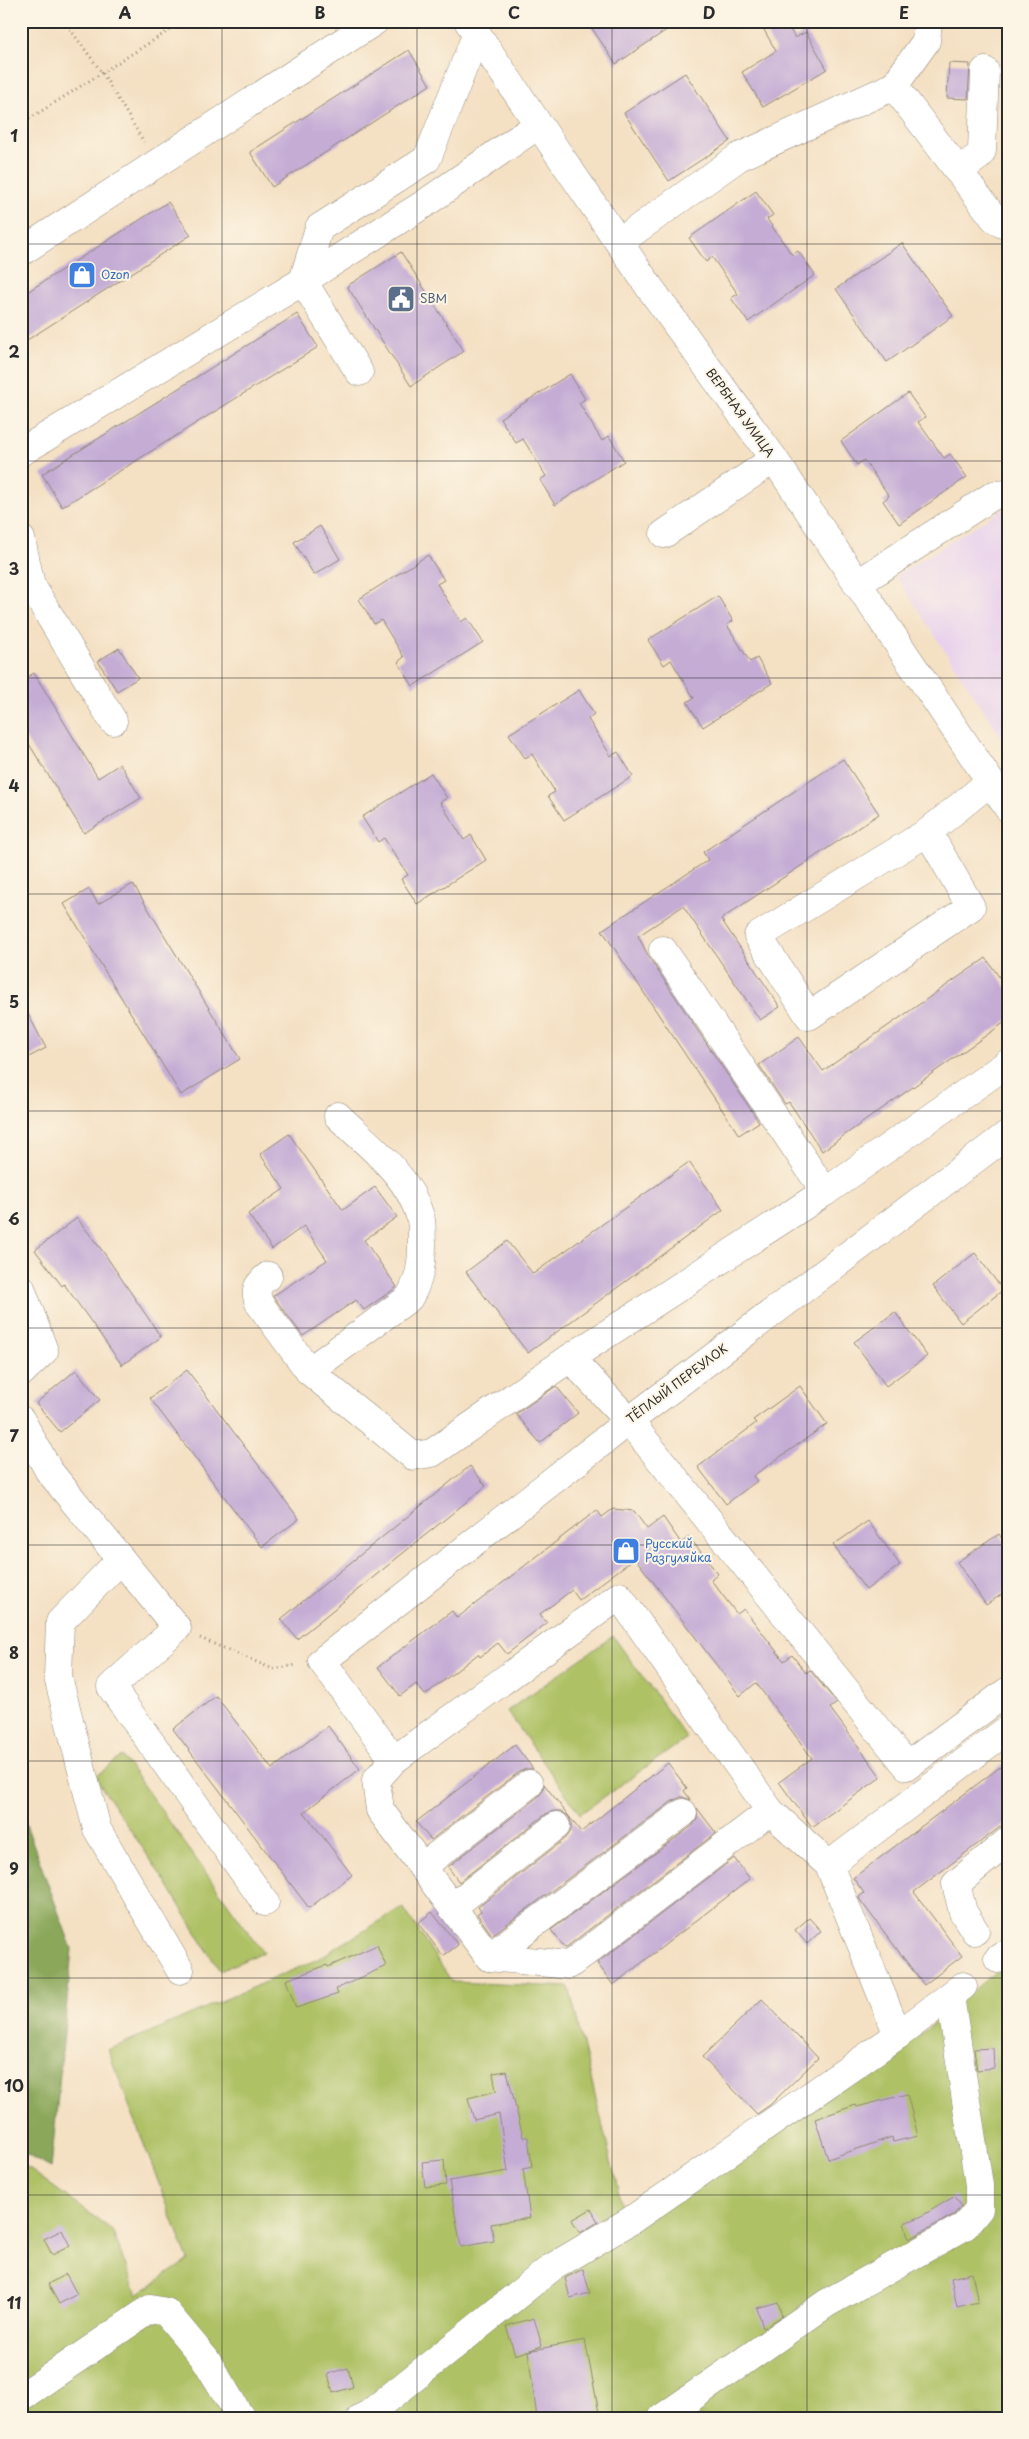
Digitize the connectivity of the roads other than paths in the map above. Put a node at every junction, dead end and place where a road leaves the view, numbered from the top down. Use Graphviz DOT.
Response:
graph roads {
  1 [pos="375,21"];
  2 [pos="928,21"];
  3 [pos="473,27"];
  4 [pos="985,71"];
  5 [pos="894,86"];
  6 [pos="538,125"];
  7 [pos="958,171"];
  8 [pos="1008,222"];
  9 [pos="619,242"];
  10 [pos="21,252"];
  11 [pos="303,281"];
  12 [pos="359,372"];
  13 [pos="21,452"];
  14 [pos="774,459"];
  15 [pos="1008,494"];
  16 [pos="664,534"];
  17 [pos="21,539"];
  18 [pos="857,584"];
  19 [pos="113,721"];
  20 [pos="990,782"];
  21 [pos="1008,808"];
  22 [pos="928,832"];
  23 [pos="663,950"];
  24 [pos="1008,1063"];
  25 [pos="338,1116"];
  26 [pos="1008,1134"];
  27 [pos="825,1192"];
  28 [pos="268,1276"];
  29 [pos="21,1288"];
  30 [pos="570,1358"];
  31 [pos="309,1371"];
  32 [pos="21,1373"];
  33 [pos="21,1420"];
  34 [pos="629,1420"];
  35 [pos="121,1559"];
  36 [pos="1008,1692"];
  37 [pos="1008,1729"];
  38 [pos="394,1760"];
  39 [pos="528,1784"];
  40 [pos="770,1811"];
  41 [pos="683,1813"];
  42 [pos="556,1826"];
  43 [pos="1008,1841"];
  44 [pos="829,1865"];
  45 [pos="422,1867"];
  46 [pos="265,1902"];
  47 [pos="452,1907"];
  48 [pos="975,1931"];
  49 [pos="489,1957"];
  50 [pos="180,1970"];
  51 [pos="898,2036"];
  52 [pos="21,2396"];
  53 [pos="241,2418"];
  54 [pos="361,2418"];
  55 [pos="662,2418"];
  1 -- 10 [label="street"];
  2 -- 5 [label="street"];
  3 -- 6 [label="street, ВЕРБНАЯ УЛИЦА"];
  3 -- 11 [label="street"];
  4 -- 7 [label="street"];
  5 -- 7 [label="street"];
  5 -- 9 [label="street"];
  6 -- 9 [label="street, ВЕРБНАЯ УЛИЦА"];
  6 -- 11 [label="street"];
  7 -- 8 [label="street"];
  9 -- 14 [label="street, ВЕРБНАЯ УЛИЦА"];
  11 -- 12 [label="street"];
  11 -- 13 [label="street"];
  14 -- 16 [label="street"];
  14 -- 18 [label="street, ВЕРБНАЯ УЛИЦА"];
  15 -- 18 [label="street"];
  17 -- 19 [label="street"];
  18 -- 20 [label="street, ВЕРБНАЯ УЛИЦА"];
  20 -- 21 [label="street, ВЕРБНАЯ УЛИЦА"];
  20 -- 22 [label="street"];
  22 -- 22 [label="street"];
  23 -- 27 [label="street"];
  24 -- 27 [label="street"];
  25 -- 31 [label="street"];
  26 -- 34 [label="street, ТЁПЛЫЙ ПЕРЕУЛОК"];
  27 -- 30 [label="street"];
  28 -- 31 [label="street"];
  29 -- 32 [label="street"];
  30 -- 31 [label="street"];
  30 -- 34 [label="street"];
  33 -- 35 [label="street"];
  34 -- 36 [label="street"];
  34 -- 38 [label="street, ТЁПЛЫЙ ПЕРЕУЛОК"];
  35 -- 46 [label="street"];
  35 -- 50 [label="street"];
  37 -- 44 [label="street"];
  38 -- 40 [label="street"];
  38 -- 45 [label="street"];
  39 -- 45 [label="street"];
  40 -- 44 [label="street"];
  40 -- 49 [label="street"];
  41 -- 49 [label="street"];
  42 -- 47 [label="street"];
  43 -- 48 [label="street"];
  44 -- 51 [label="street"];
  45 -- 47 [label="street"];
  47 -- 49 [label="street"];
  51 -- 54 [label="street"];
  51 -- 55 [label="street"];
  52 -- 53 [label="street"];
}
